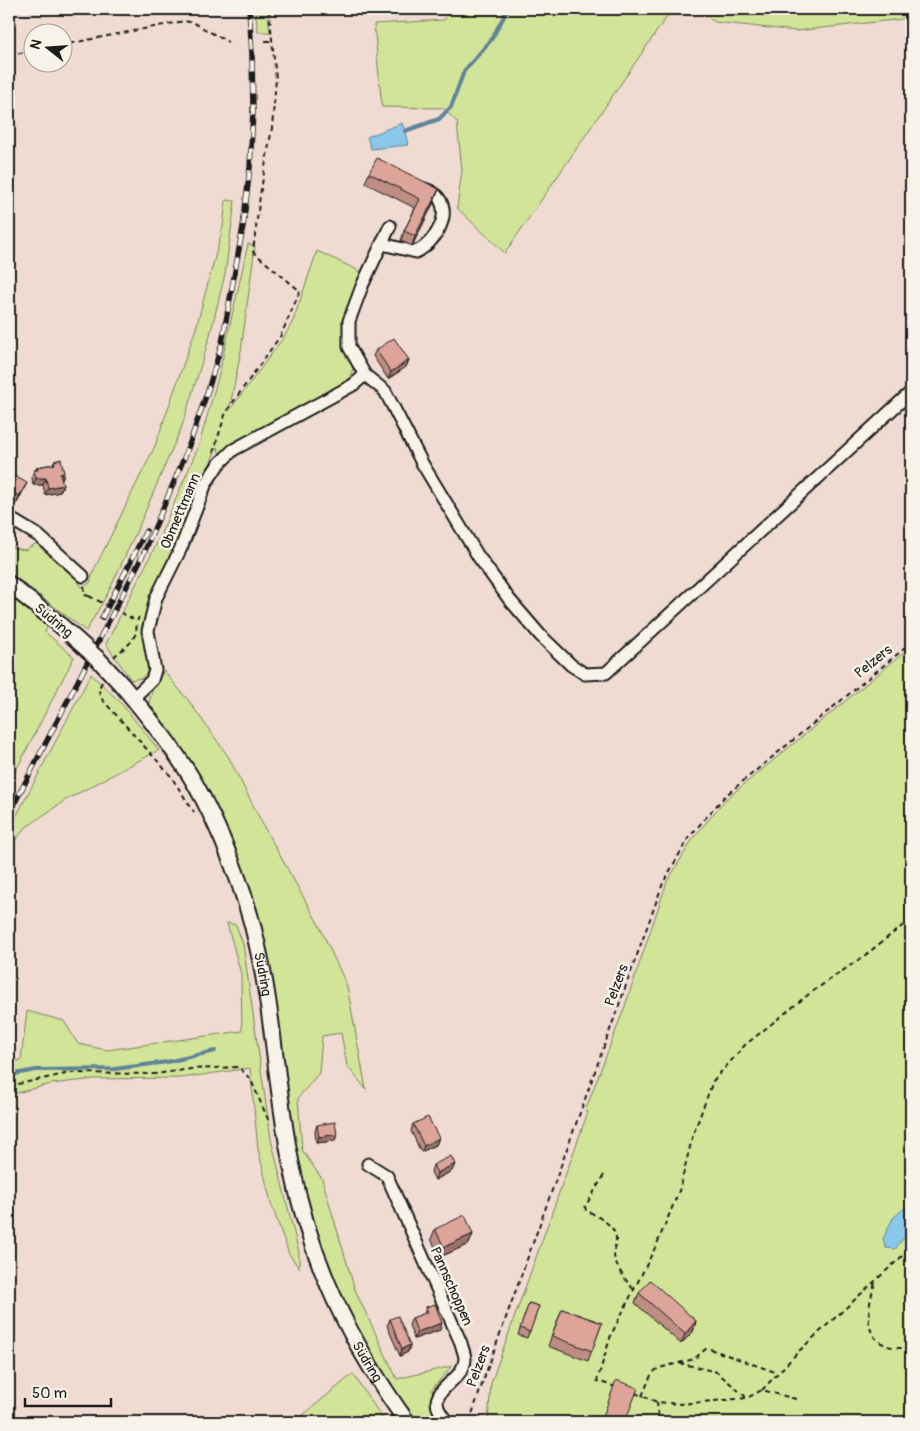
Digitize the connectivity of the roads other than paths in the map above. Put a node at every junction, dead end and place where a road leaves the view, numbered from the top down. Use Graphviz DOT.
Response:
graph roads {
  1 [pos="412,182"];
  2 [pos="390,226"];
  3 [pos="382,244"];
  4 [pos="365,375"];
  5 [pos="911,392"];
  6 [pos="9,518"];
  7 [pos="84,576"];
  8 [pos="9,584"];
  9 [pos="133,698"];
  10 [pos="368,1164"];
  11 [pos="406,1422"];
  12 [pos="448,1422"];
  1 -- 3 [label="street"];
  2 -- 3 [label="street"];
  3 -- 4 [label="street"];
  4 -- 5 [label="street"];
  4 -- 9 [label="street, Obmettmann"];
  6 -- 7 [label="street"];
  8 -- 9 [label="main road, Südring, bridge"];
  9 -- 11 [label="main road, Südring"];
  10 -- 12 [label="street, Pannschoppen"];
}
